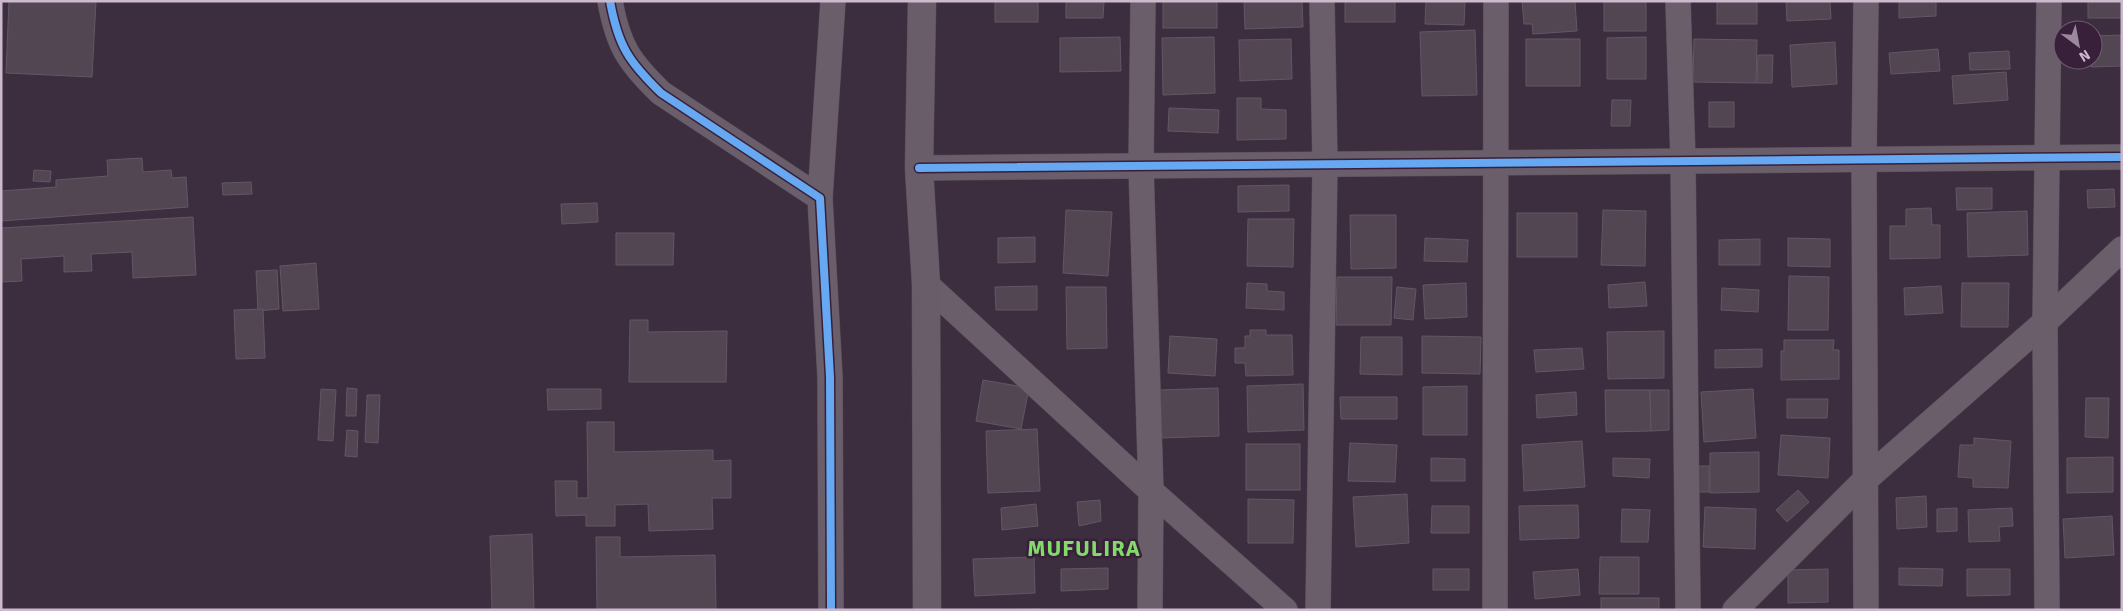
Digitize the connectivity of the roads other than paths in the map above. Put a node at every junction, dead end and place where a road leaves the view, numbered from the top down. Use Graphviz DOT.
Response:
graph roads {
  1 [pos="610,1"];
  2 [pos="833,1"];
  3 [pos="922,1"];
  4 [pos="1143,1"];
  5 [pos="1322,1"];
  6 [pos="1496,1"];
  7 [pos="1678,1"];
  8 [pos="1866,1"];
  9 [pos="2049,1"];
  10 [pos="2122,157"];
  11 [pos="2048,158"];
  12 [pos="1864,160"];
  13 [pos="1683,161"];
  14 [pos="1496,163"];
  15 [pos="1325,165"];
  16 [pos="1141,166"];
  17 [pos="918,168"];
  18 [pos="820,198"];
  19 [pos="2122,249"];
  20 [pos="926,284"];
  21 [pos="2045,322"];
  22 [pos="1865,480"];
  23 [pos="1151,491"];
  24 [pos="831,610"];
  25 [pos="926,610"];
  26 [pos="1150,610"];
  27 [pos="1284,610"];
  28 [pos="1318,610"];
  29 [pos="1495,610"];
  30 [pos="1688,610"];
  31 [pos="1736,610"];
  32 [pos="1866,610"];
  33 [pos="2047,610"];
  1 -- 18 [label="street"];
  2 -- 18 [label="street"];
  3 -- 17 [label="street"];
  4 -- 16 [label="street"];
  5 -- 15 [label="street"];
  6 -- 14 [label="street"];
  7 -- 13 [label="street"];
  8 -- 12 [label="street"];
  9 -- 11 [label="street"];
  10 -- 11 [label="street"];
  11 -- 12 [label="street"];
  11 -- 21 [label="street"];
  12 -- 13 [label="street"];
  12 -- 22 [label="street"];
  13 -- 14 [label="street"];
  13 -- 30 [label="street"];
  14 -- 15 [label="street"];
  14 -- 29 [label="street"];
  15 -- 16 [label="street"];
  15 -- 28 [label="street"];
  16 -- 17 [label="street"];
  16 -- 23 [label="street"];
  17 -- 20 [label="street"];
  18 -- 24 [label="street"];
  19 -- 21 [label="street"];
  20 -- 23 [label="street"];
  20 -- 25 [label="street"];
  21 -- 22 [label="street"];
  21 -- 33 [label="street"];
  22 -- 31 [label="street"];
  22 -- 32 [label="street"];
  23 -- 26 [label="street"];
  23 -- 27 [label="street"];
}
